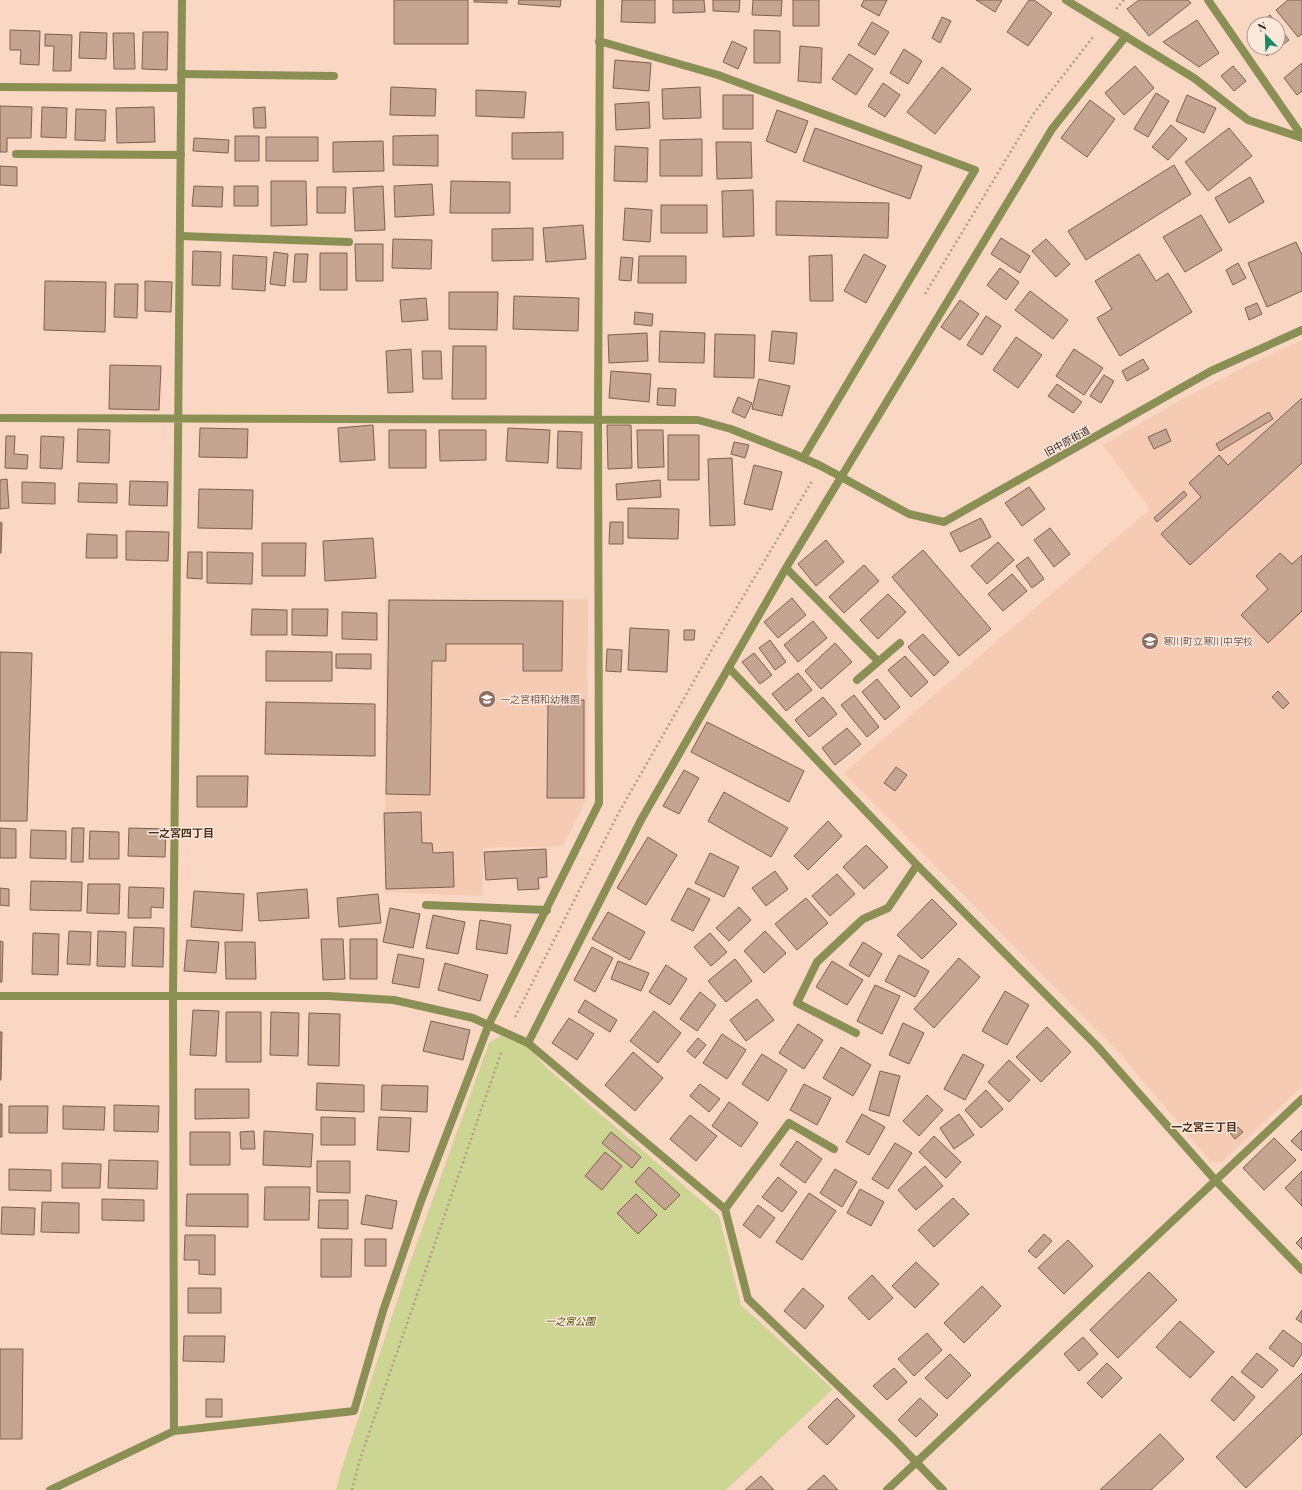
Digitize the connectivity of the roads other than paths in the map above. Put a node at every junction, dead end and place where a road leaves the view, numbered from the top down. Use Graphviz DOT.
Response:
graph roads {
  1 [pos="182,0"];
  2 [pos="600,0"];
  3 [pos="1066,0"];
  4 [pos="1208,0"];
  5 [pos="1126,36"];
  6 [pos="599,41"];
  7 [pos="181,74"];
  8 [pos="334,76"];
  9 [pos="0,87"];
  10 [pos="181,88"];
  11 [pos="1302,137"];
  12 [pos="16,154"];
  13 [pos="181,155"];
  14 [pos="180,236"];
  15 [pos="349,242"];
  16 [pos="1302,330"];
  17 [pos="0,418"];
  18 [pos="178,418"];
  19 [pos="598,419"];
  20 [pos="803,458"];
  21 [pos="842,477"];
  22 [pos="786,568"];
  23 [pos="900,643"];
  24 [pos="878,661"];
  25 [pos="730,668"];
  26 [pos="857,680"];
  27 [pos="917,865"];
  28 [pos="426,905"];
  29 [pos="547,910"];
  30 [pos="0,996"];
  31 [pos="173,996"];
  32 [pos="489,1024"];
  33 [pos="856,1033"];
  34 [pos="528,1043"];
  35 [pos="1302,1099"];
  36 [pos="834,1150"];
  37 [pos="1216,1181"];
  38 [pos="726,1209"];
  39 [pos="1302,1270"];
  40 [pos="174,1432"];
  41 [pos="916,1462"];
  42 [pos="50,1490"];
  43 [pos="887,1490"];
  44 [pos="943,1490"];
  1 -- 7 [label="street"];
  2 -- 6 [label="street"];
  3 -- 5 [label="street"];
  4 -- 11 [label="street"];
  5 -- 11 [label="street"];
  5 -- 21 [label="street"];
  6 -- 19 [label="street"];
  6 -- 20 [label="street"];
  7 -- 8 [label="street"];
  7 -- 10 [label="street"];
  9 -- 10 [label="street"];
  10 -- 13 [label="street"];
  12 -- 13 [label="street"];
  13 -- 14 [label="street"];
  14 -- 15 [label="street"];
  14 -- 18 [label="street"];
  16 -- 21 [label="street, 旧中原街道"];
  17 -- 18 [label="street, 旧中原街道"];
  18 -- 19 [label="street, 旧中原街道"];
  18 -- 31 [label="street"];
  19 -- 20 [label="street, 旧中原街道"];
  19 -- 29 [label="street"];
  20 -- 21 [label="street, 旧中原街道"];
  21 -- 22 [label="street"];
  22 -- 24 [label="street"];
  22 -- 25 [label="street"];
  23 -- 24 [label="street"];
  24 -- 26 [label="street"];
  25 -- 27 [label="street"];
  25 -- 34 [label="street"];
  27 -- 33 [label="street"];
  27 -- 37 [label="street"];
  28 -- 29 [label="street"];
  29 -- 32 [label="street"];
  30 -- 31 [label="street"];
  31 -- 32 [label="street"];
  31 -- 40 [label="street"];
  32 -- 34 [label="street"];
  32 -- 40 [label="street"];
  34 -- 38 [label="street"];
  35 -- 37 [label="street"];
  36 -- 38 [label="street"];
  37 -- 39 [label="street"];
  37 -- 41 [label="street"];
  38 -- 41 [label="street"];
  40 -- 42 [label="street"];
  41 -- 43 [label="street"];
  41 -- 44 [label="street"];
}
